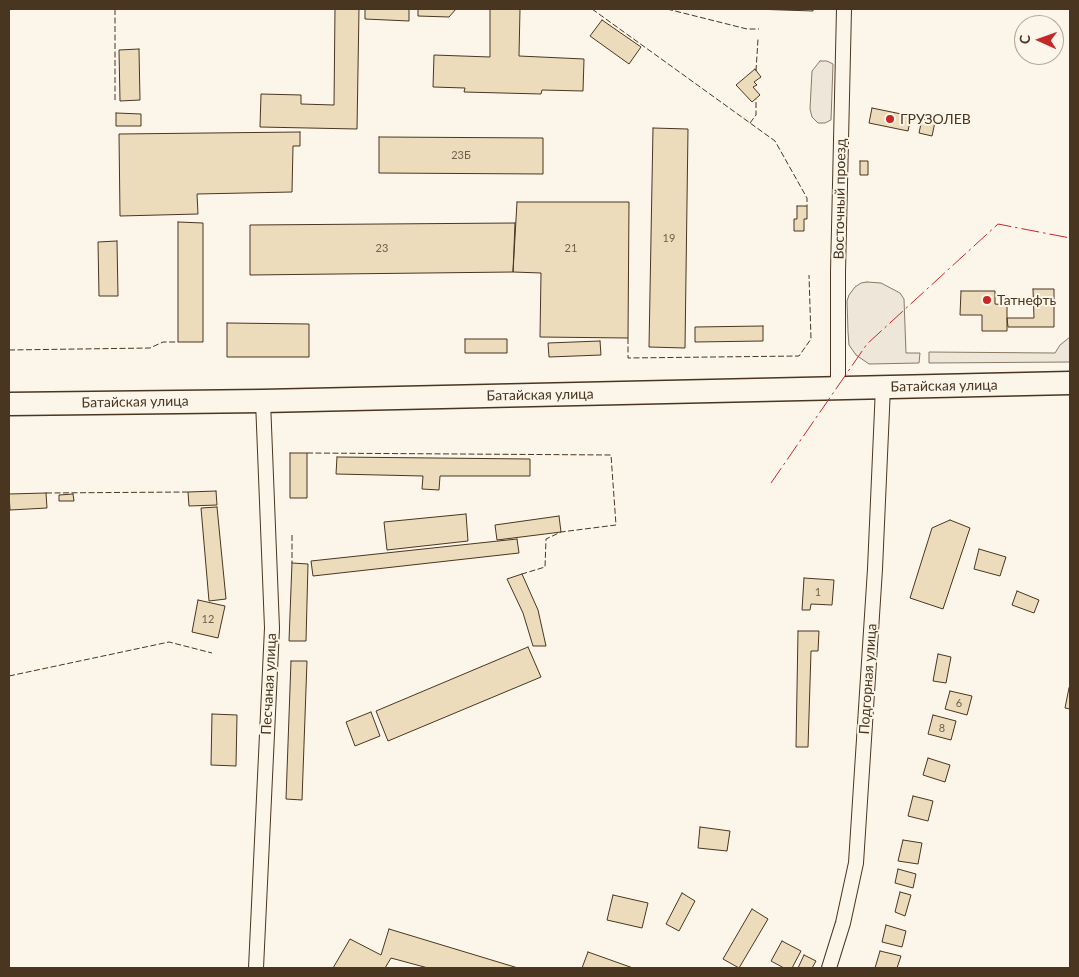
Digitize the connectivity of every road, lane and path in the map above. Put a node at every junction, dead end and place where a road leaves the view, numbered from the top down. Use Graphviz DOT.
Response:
graph roads {
  1 [pos="844,9"];
  2 [pos="1070,383"];
  3 [pos="883,387"];
  4 [pos="838,388"];
  5 [pos="262,401"];
  6 [pos="9,404"];
  7 [pos="256,968"];
  8 [pos="829,968"];
  1 -- 4 [label="street, Восточный проезд"];
  2 -- 3 [label="highway, Батайская улица"];
  3 -- 4 [label="highway, Батайская улица"];
  3 -- 8 [label="street, Подгорная улица"];
  4 -- 5 [label="highway, Батайская улица"];
  5 -- 6 [label="highway, Батайская улица"];
  5 -- 7 [label="street, Песчаная улица"];
}
